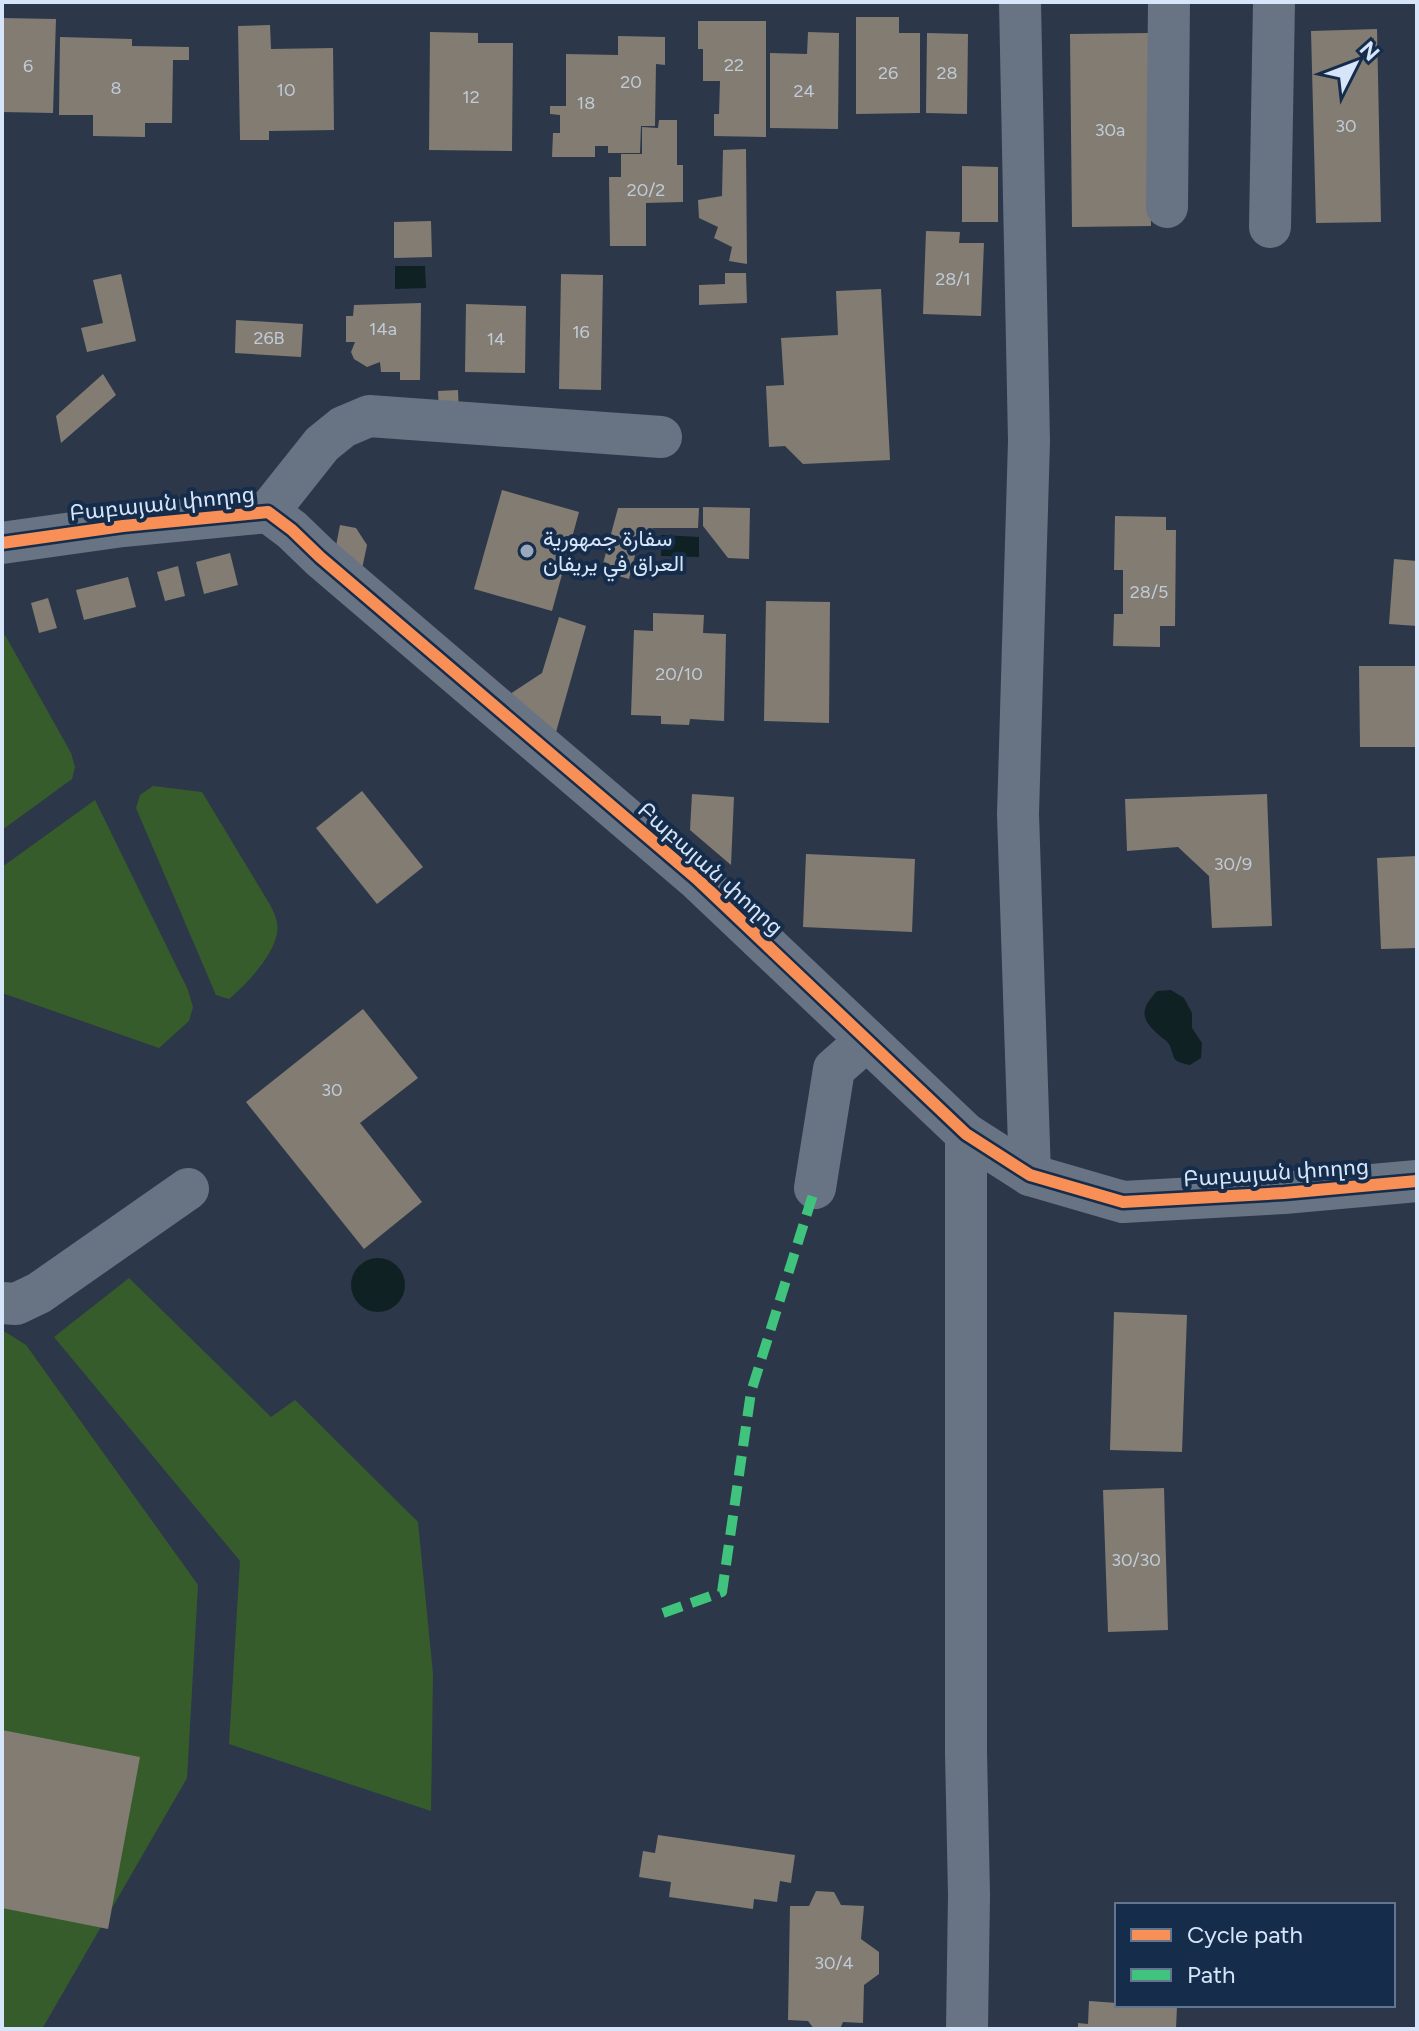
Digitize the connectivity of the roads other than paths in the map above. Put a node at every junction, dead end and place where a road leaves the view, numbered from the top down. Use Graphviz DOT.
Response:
graph roads {
  1 [pos="1020,2"];
  2 [pos="1169,2"];
  3 [pos="1274,2"];
  4 [pos="1167,207"];
  5 [pos="1270,227"];
  6 [pos="661,437"];
  7 [pos="268,512"];
  8 [pos="2,543"];
  9 [pos="867,1040"];
  10 [pos="966,1134"];
  11 [pos="1030,1175"];
  12 [pos="1417,1181"];
  13 [pos="815,1188"];
  14 [pos="188,1189"];
  15 [pos="2,1303"];
  16 [pos="967,2029"];
  1 -- 11 [label="street"];
  2 -- 4 [label="street"];
  3 -- 5 [label="street"];
  6 -- 7 [label="street"];
  7 -- 8 [label="street, Բաբայան փողոց"];
  7 -- 9 [label="street, Բաբայան փողոց"];
  9 -- 10 [label="street, Բաբայան փողոց"];
  9 -- 13 [label="street"];
  10 -- 11 [label="street, Բաբայան փողոց"];
  10 -- 16 [label="street"];
  11 -- 12 [label="street, Բաբայան փողոց"];
  14 -- 15 [label="street"];
}
